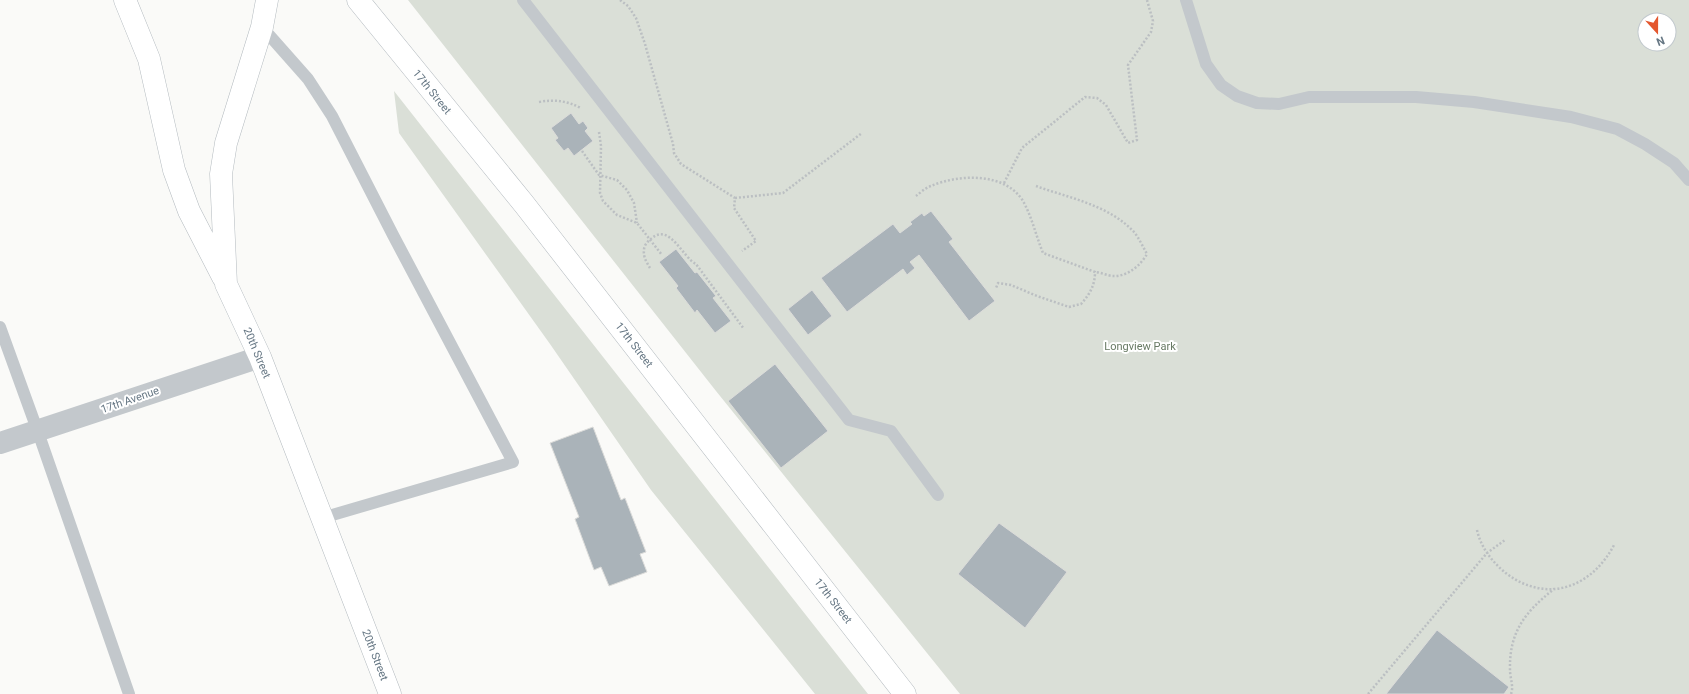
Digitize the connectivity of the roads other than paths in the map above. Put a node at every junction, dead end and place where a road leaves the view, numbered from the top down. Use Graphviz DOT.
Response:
graph roads {
  1 [pos="125,0"];
  2 [pos="267,0"];
  3 [pos="358,0"];
  4 [pos="522,0"];
  5 [pos="1186,0"];
  6 [pos="262,27"];
  7 [pos="1689,180"];
  8 [pos="226,284"];
  9 [pos="0,327"];
  10 [pos="260,357"];
  11 [pos="38,432"];
  12 [pos="0,443"];
  13 [pos="938,495"];
  14 [pos="322,518"];
  15 [pos="129,694"];
  16 [pos="390,694"];
  17 [pos="905,694"];
  1 -- 8 [label="street"];
  2 -- 6 [label="street, 20th Street"];
  3 -- 17 [label="street, 17th Street"];
  4 -- 13 [label="lane"];
  5 -- 7 [label="lane"];
  6 -- 8 [label="street, 20th Street"];
  6 -- 14 [label="lane"];
  8 -- 10 [label="street, 20th Street"];
  9 -- 11 [label="lane"];
  10 -- 11 [label="street, 17th Avenue"];
  10 -- 14 [label="street, 20th Street"];
  11 -- 12 [label="street, 17th Avenue"];
  11 -- 15 [label="lane"];
  14 -- 16 [label="street, 20th Street"];
}
